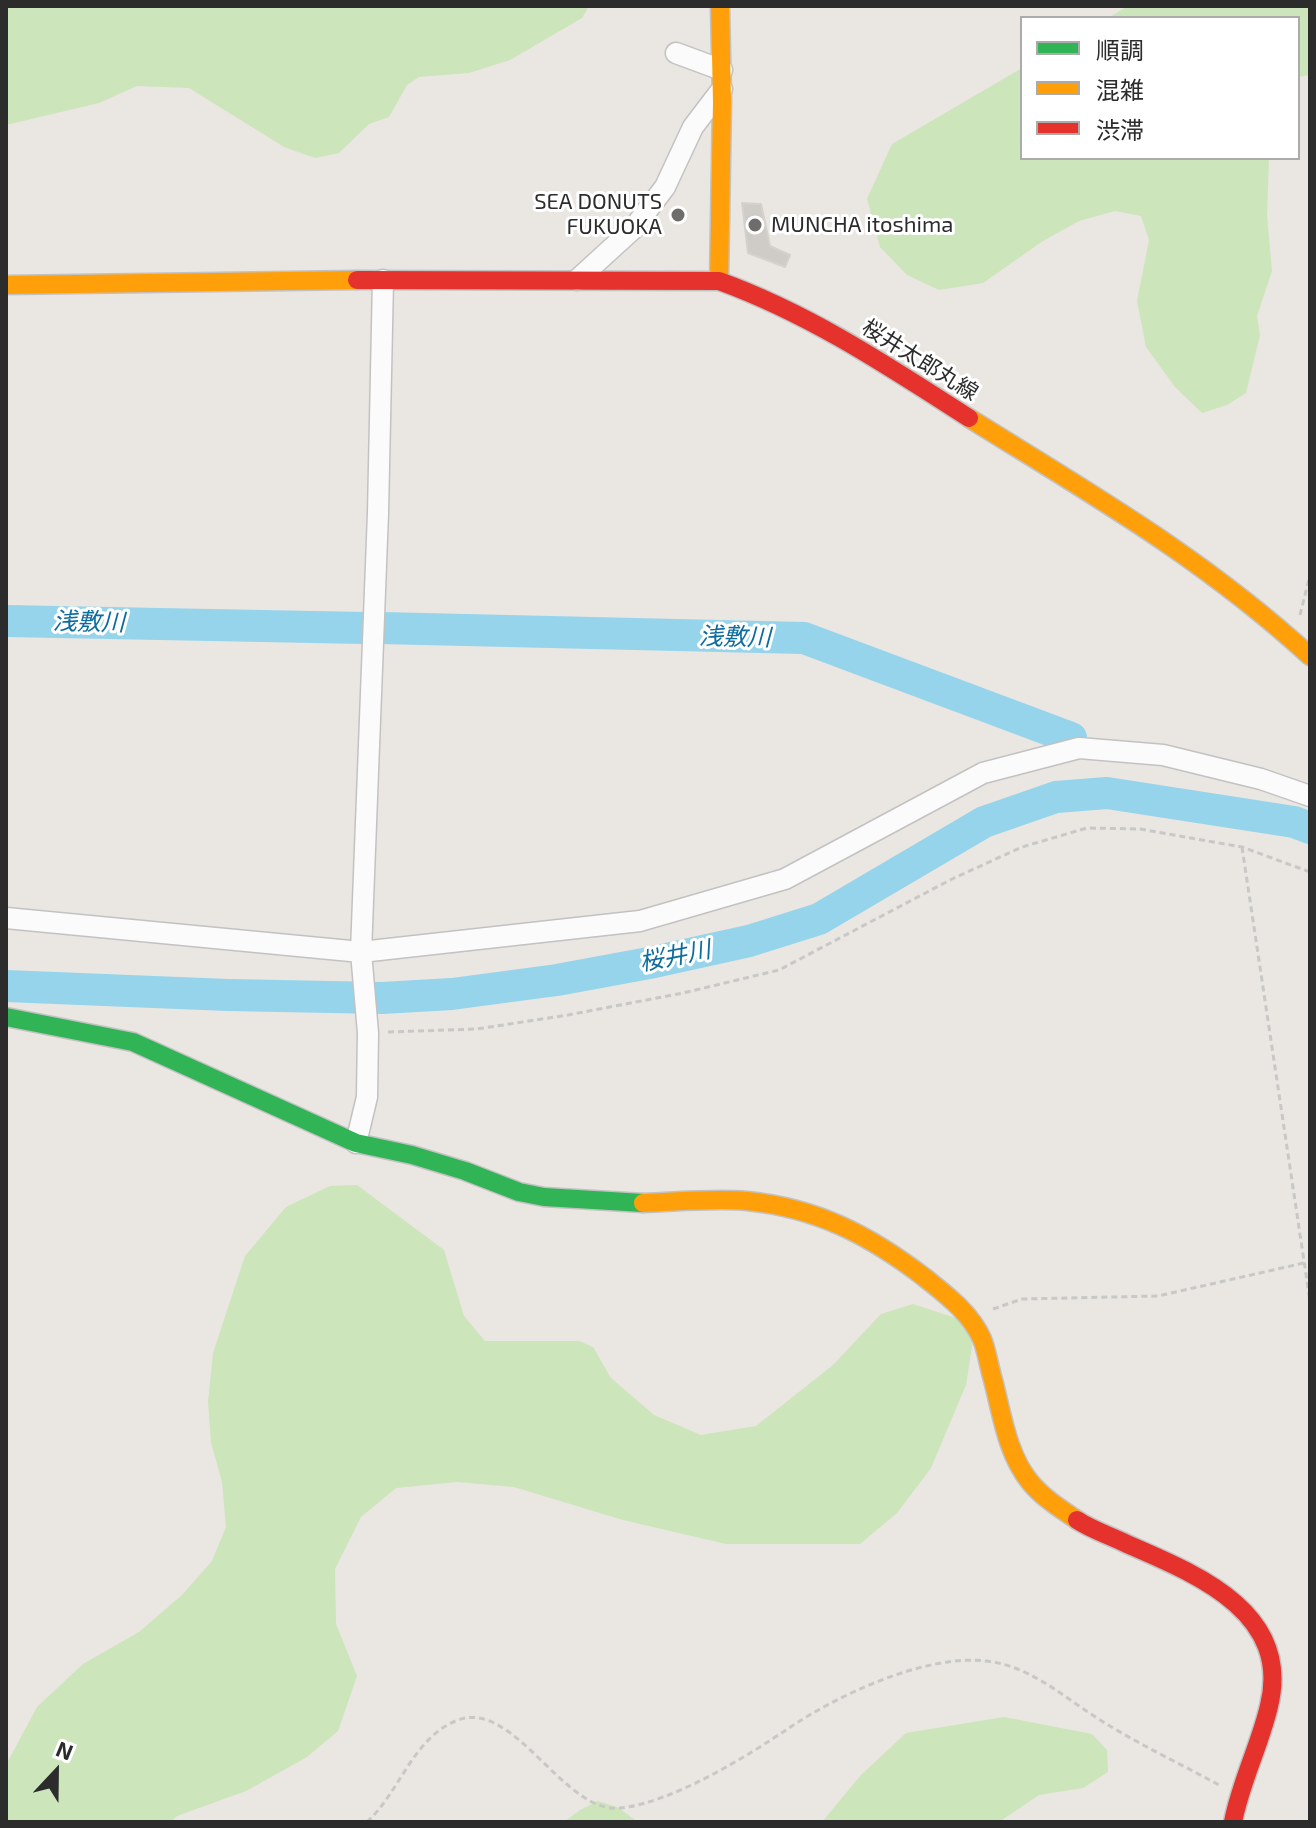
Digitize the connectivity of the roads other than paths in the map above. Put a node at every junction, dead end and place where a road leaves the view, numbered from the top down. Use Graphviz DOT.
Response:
graph roads {
  1 [pos="720,6"];
  2 [pos="676,53"];
  3 [pos="722,79"];
  4 [pos="383,280"];
  5 [pos="577,280"];
  6 [pos="719,281"];
  7 [pos="6,285"];
  8 [pos="1310,656"];
  9 [pos="1310,796"];
  10 [pos="6,918"];
  11 [pos="362,960"];
  12 [pos="6,1017"];
  13 [pos="356,1143"];
  14 [pos="1233,1822"];
  1 -- 3 [label="street"];
  2 -- 3 [label="street"];
  3 -- 5 [label="street"];
  3 -- 6 [label="street"];
  4 -- 5 [label="street, 桜井太郎丸線"];
  4 -- 7 [label="street, 桜井太郎丸線"];
  4 -- 11 [label="street"];
  5 -- 6 [label="street, 桜井太郎丸線"];
  6 -- 8 [label="street, 桜井太郎丸線"];
  9 -- 11 [label="street"];
  10 -- 11 [label="street"];
  11 -- 13 [label="street"];
  12 -- 13 [label="street"];
  13 -- 14 [label="street"];
}
